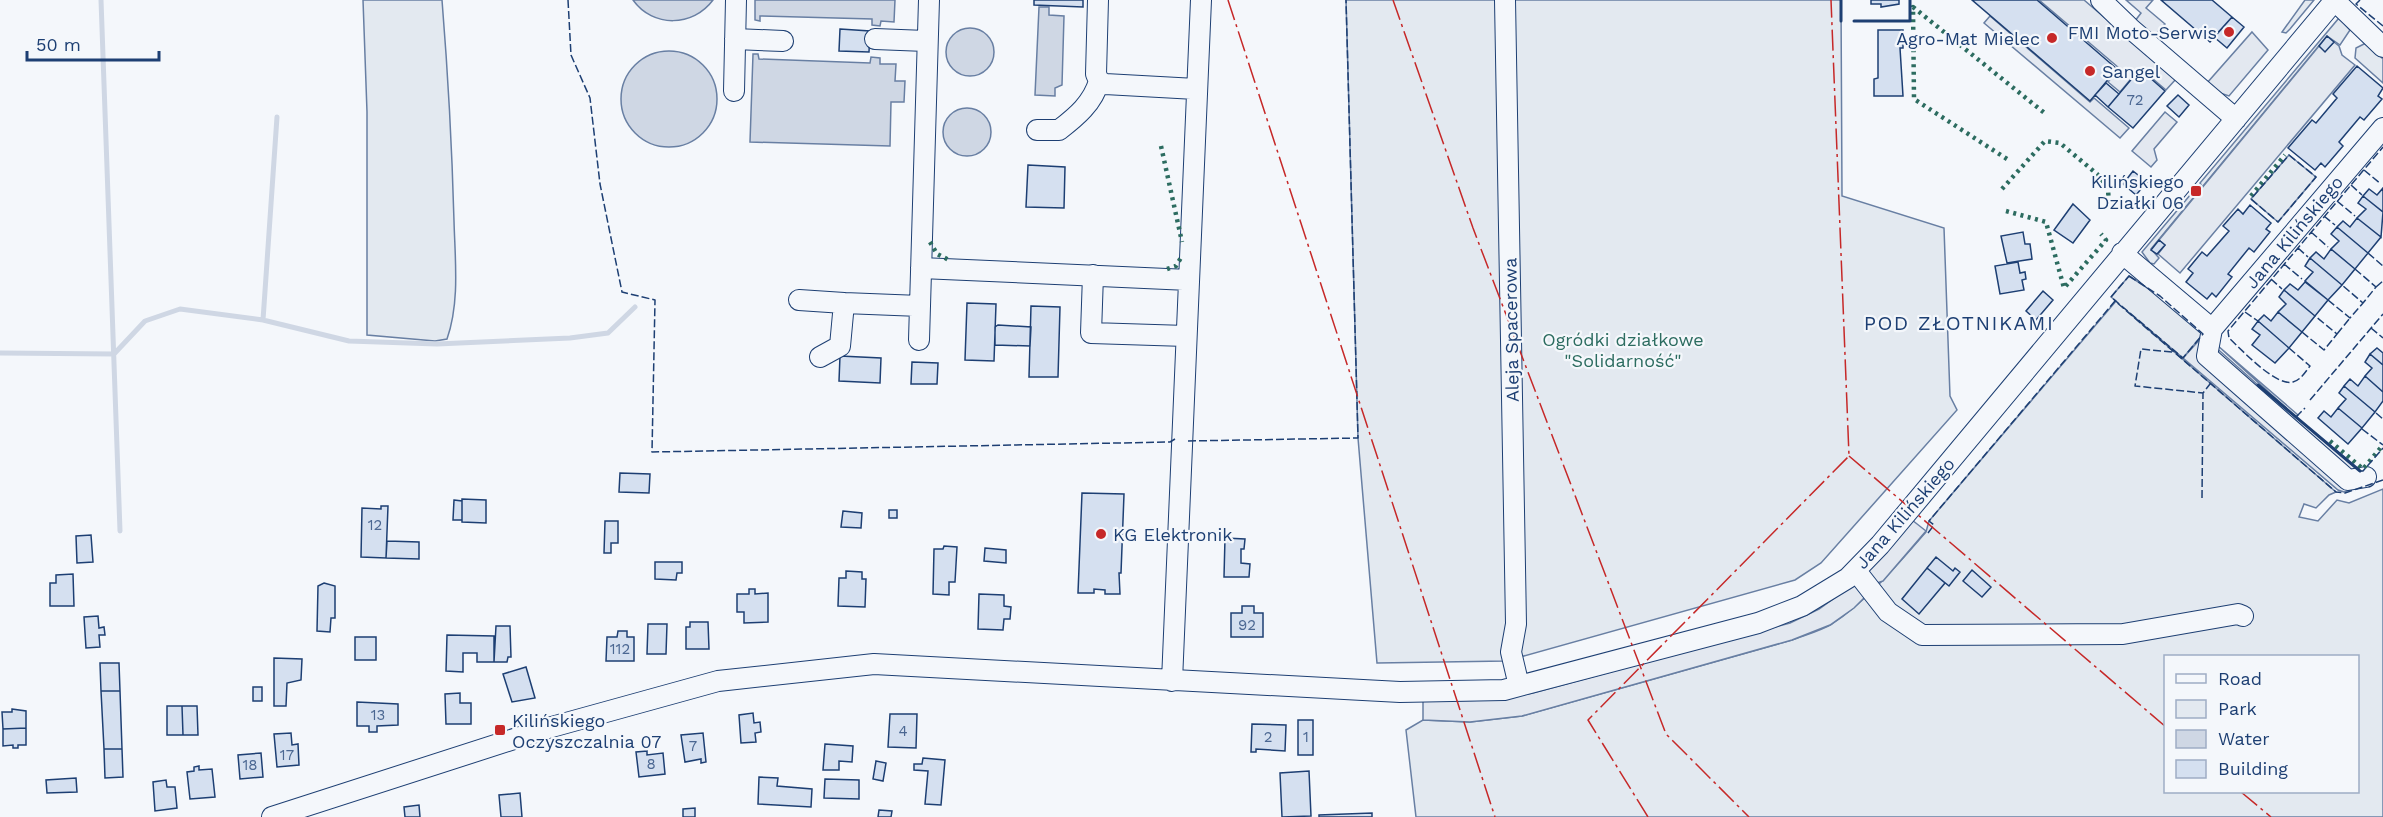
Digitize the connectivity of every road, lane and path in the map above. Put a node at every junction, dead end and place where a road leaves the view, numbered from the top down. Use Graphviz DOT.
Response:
graph roads {
  1 [pos="736,0"];
  2 [pos="929,0"];
  3 [pos="1098,0"];
  4 [pos="1201,0"];
  5 [pos="1505,0"];
  6 [pos="2101,0"];
  7 [pos="2334,0"];
  8 [pos="735,39"];
  9 [pos="875,39"];
  10 [pos="783,41"];
  11 [pos="926,41"];
  12 [pos="2383,47"];
  13 [pos="1099,81"];
  14 [pos="1196,89"];
  15 [pos="734,91"];
  16 [pos="2236,119"];
  17 [pos="2383,128"];
  18 [pos="1037,130"];
  19 [pos="2122,254"];
  20 [pos="921,268"];
  21 [pos="1093,275"];
  22 [pos="1189,280"];
  23 [pos="799,300"];
  24 [pos="844,303"];
  25 [pos="920,306"];
  26 [pos="2212,329"];
  27 [pos="1186,336"];
  28 [pos="919,340"];
  29 [pos="820,357"];
  30 [pos="2366,477"];
  31 [pos="1856,571"];
  32 [pos="2242,616"];
  33 [pos="1172,681"];
  34 [pos="1519,686"];
  35 [pos="272,817"];
  1 -- 8 [label="street"];
  2 -- 11 [label="street"];
  3 -- 13 [label="street"];
  4 -- 14 [label="street"];
  5 -- 34 [label="street, Aleja Spacerowa"];
  6 -- 16 [label="street"];
  7 -- 12 [label="street"];
  7 -- 16 [label="street, Jana Kilińskiego"];
  8 -- 10 [label="street"];
  8 -- 15 [label="street"];
  9 -- 11 [label="street"];
  11 -- 20 [label="street"];
  13 -- 14 [label="street"];
  13 -- 18 [label="street"];
  14 -- 22 [label="street"];
  16 -- 19 [label="street, Jana Kilińskiego"];
  17 -- 26 [label="street, Jana Kilińskiego"];
  19 -- 26 [label="street"];
  19 -- 31 [label="street, Jana Kilińskiego"];
  20 -- 21 [label="street"];
  20 -- 25 [label="street"];
  21 -- 22 [label="street"];
  21 -- 27 [label="street"];
  22 -- 27 [label="street"];
  23 -- 24 [label="street"];
  24 -- 25 [label="street"];
  24 -- 29 [label="street"];
  25 -- 28 [label="street"];
  26 -- 30 [label="street"];
  27 -- 33 [label="street"];
  31 -- 32 [label="street"];
  31 -- 34 [label="street, Jana Kilińskiego"];
  33 -- 34 [label="street, Jana Kilińskiego"];
  33 -- 35 [label="street, Jana Kilińskiego"];
}
